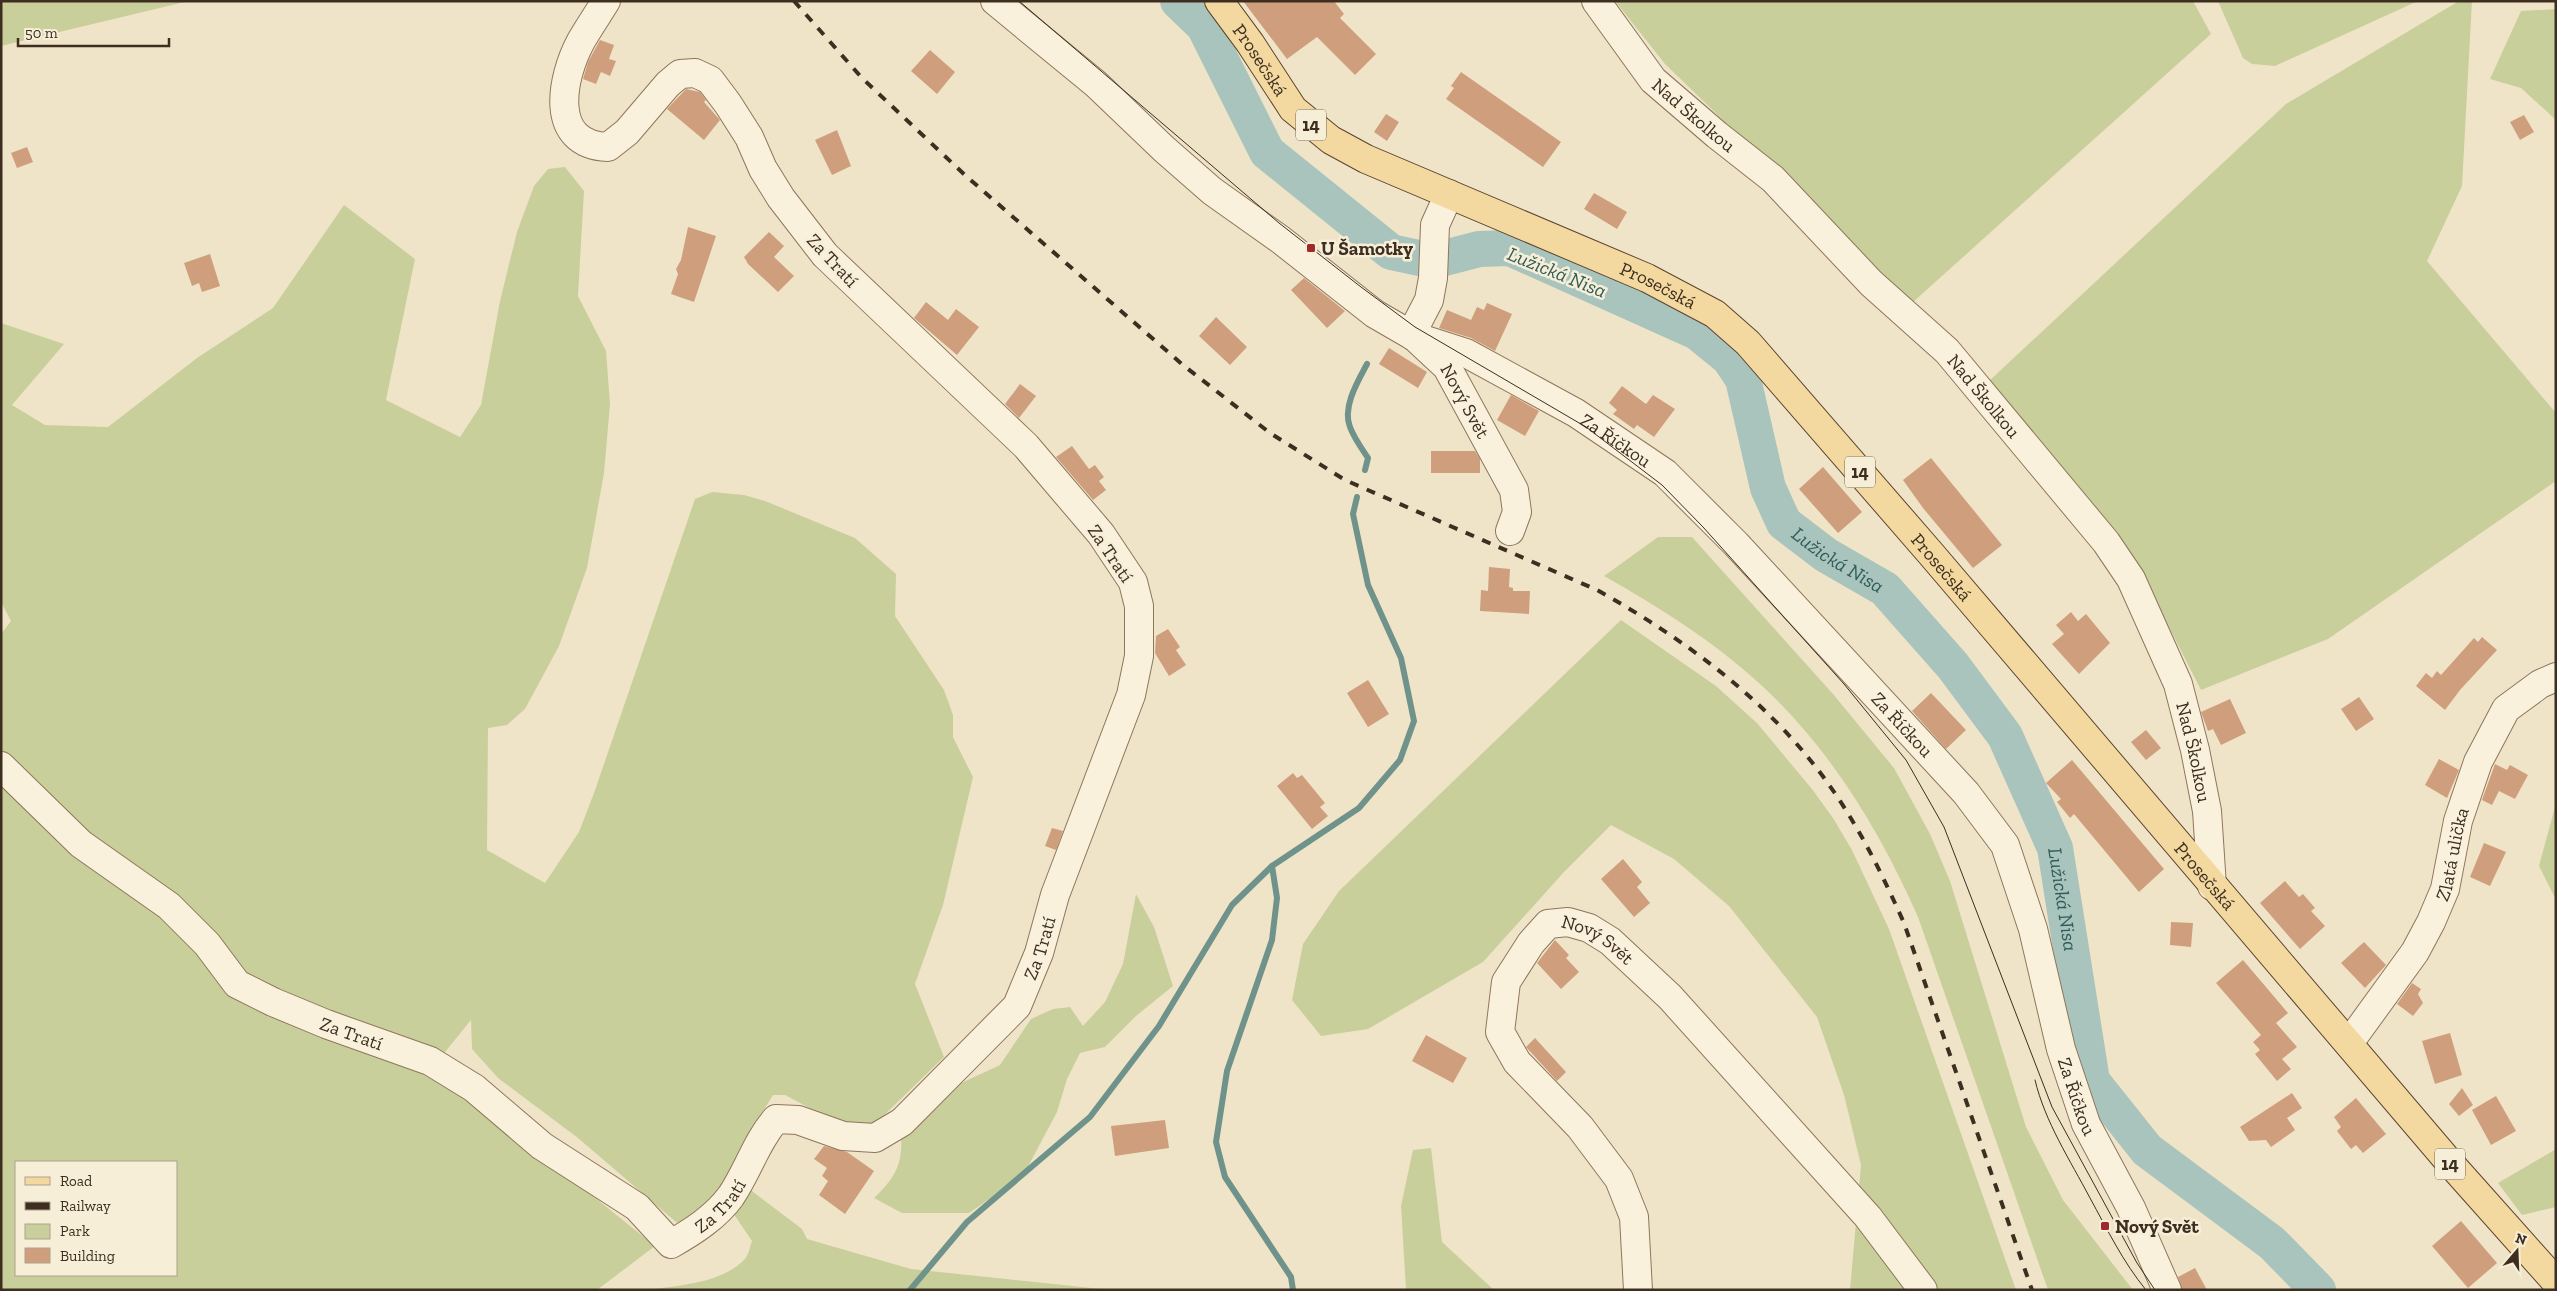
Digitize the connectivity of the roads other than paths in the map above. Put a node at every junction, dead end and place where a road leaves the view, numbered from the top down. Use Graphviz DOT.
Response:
graph roads {
  1 [pos="606,1"];
  2 [pos="995,1"];
  3 [pos="1218,1"];
  4 [pos="1596,1"];
  5 [pos="1449,194"];
  6 [pos="1413,336"];
  7 [pos="1510,531"];
  8 [pos="2556,676"];
  9 [pos="1,766"];
  10 [pos="2212,886"];
  11 [pos="2349,1042"];
  12 [pos="2556,1282"];
  13 [pos="1638,1290"];
  14 [pos="1922,1290"];
  15 [pos="2168,1290"];
  1 -- 9 [label="street, Za Tratí"];
  2 -- 6 [label="street"];
  3 -- 5 [label="main road, Prosečská / 14"];
  4 -- 10 [label="street, Nad Školkou"];
  5 -- 6 [label="street"];
  5 -- 10 [label="main road, Prosečská / 14"];
  6 -- 7 [label="street, Nový Svět"];
  6 -- 15 [label="street, Za Říčkou"];
  8 -- 11 [label="street, Zlatá ulička"];
  10 -- 11 [label="main road, Prosečská / 14"];
  11 -- 12 [label="main road, Prosečská / 14"];
  13 -- 14 [label="street, Nový Svět"];
}
